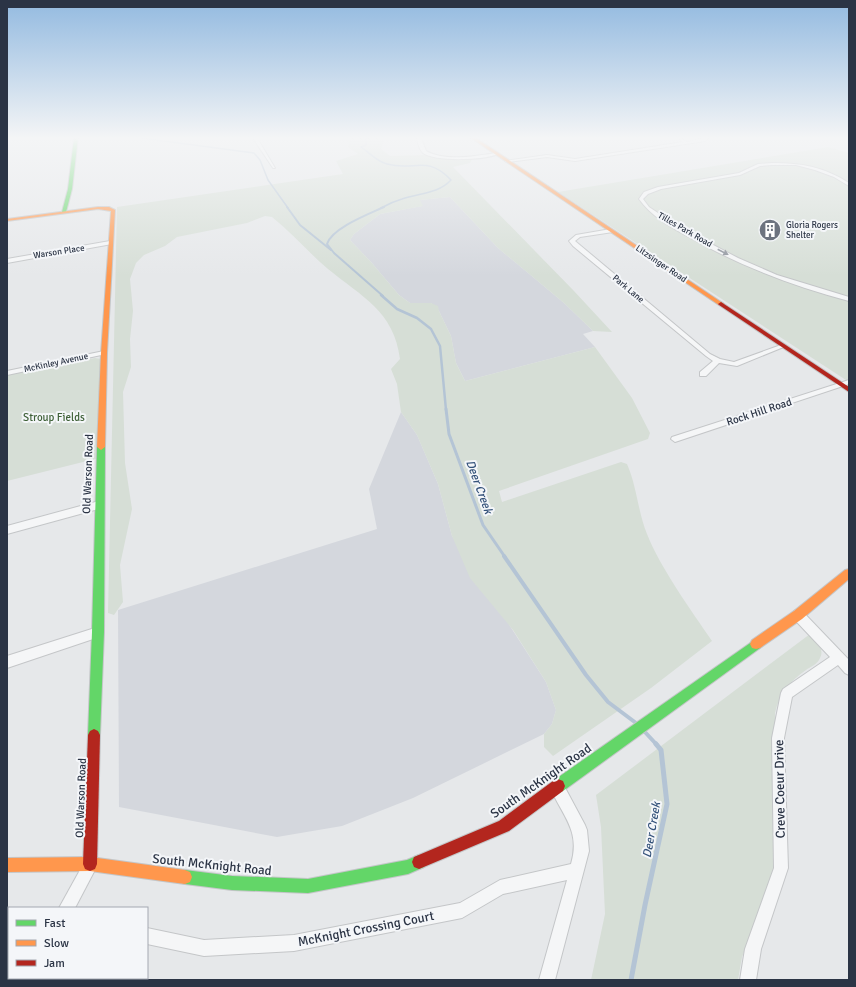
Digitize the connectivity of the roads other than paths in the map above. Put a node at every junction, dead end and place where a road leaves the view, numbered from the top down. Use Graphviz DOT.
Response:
graph roads {
  1 [pos="71,184"];
  2 [pos="541,184"];
  3 [pos="683,184"];
  4 [pos="64,212"];
  5 [pos="7,220"];
  6 [pos="611,231"];
  7 [pos="110,243"];
  8 [pos="7,261"];
  9 [pos="849,299"];
  10 [pos="783,346"];
  11 [pos="104,353"];
  12 [pos="718,361"];
  13 [pos="7,373"];
  14 [pos="703,374"];
  15 [pos="847,386"];
  16 [pos="675,439"];
  17 [pos="99,505"];
  18 [pos="7,530"];
  19 [pos="849,573"];
  20 [pos="798,615"];
  21 [pos="98,632"];
  22 [pos="839,658"];
  23 [pos="7,662"];
  24 [pos="849,669"];
  25 [pos="557,787"];
  26 [pos="90,864"];
  27 [pos="7,865"];
  28 [pos="577,870"];
  29 [pos="68,907"];
  30 [pos="148,936"];
  31 [pos="548,980"];
  32 [pos="748,980"];
  1 -- 4 [label="street"];
  2 -- 6 [label="street, Litzsinger Road"];
  3 -- 9 [label="street, Tilles Park Road, one-way"];
  4 -- 5 [label="street"];
  4 -- 7 [label="street, Old Warson Road"];
  6 -- 10 [label="street, Litzsinger Road"];
  6 -- 12 [label="street, Park Lane"];
  7 -- 8 [label="street, Warson Place"];
  7 -- 11 [label="street, Old Warson Road"];
  10 -- 12 [label="street, Park Lane"];
  10 -- 15 [label="street, Litzsinger Road"];
  11 -- 13 [label="street, McKinley Avenue"];
  11 -- 17 [label="street, Old Warson Road"];
  12 -- 14 [label="street"];
  15 -- 16 [label="street, Rock Hill Road"];
  17 -- 18 [label="street"];
  17 -- 21 [label="street, Old Warson Road"];
  19 -- 20 [label="street, South McKnight Road"];
  20 -- 22 [label="street"];
  20 -- 25 [label="street, South McKnight Road"];
  21 -- 23 [label="street"];
  21 -- 26 [label="street, Old Warson Road"];
  22 -- 24 [label="street"];
  22 -- 32 [label="street, Creve Coeur Drive"];
  25 -- 26 [label="street, South McKnight Road"];
  25 -- 28 [label="street"];
  26 -- 27 [label="street, South McKnight Road"];
  26 -- 29 [label="street"];
  28 -- 30 [label="street, McKnight Crossing Court"];
  28 -- 31 [label="street"];
}
